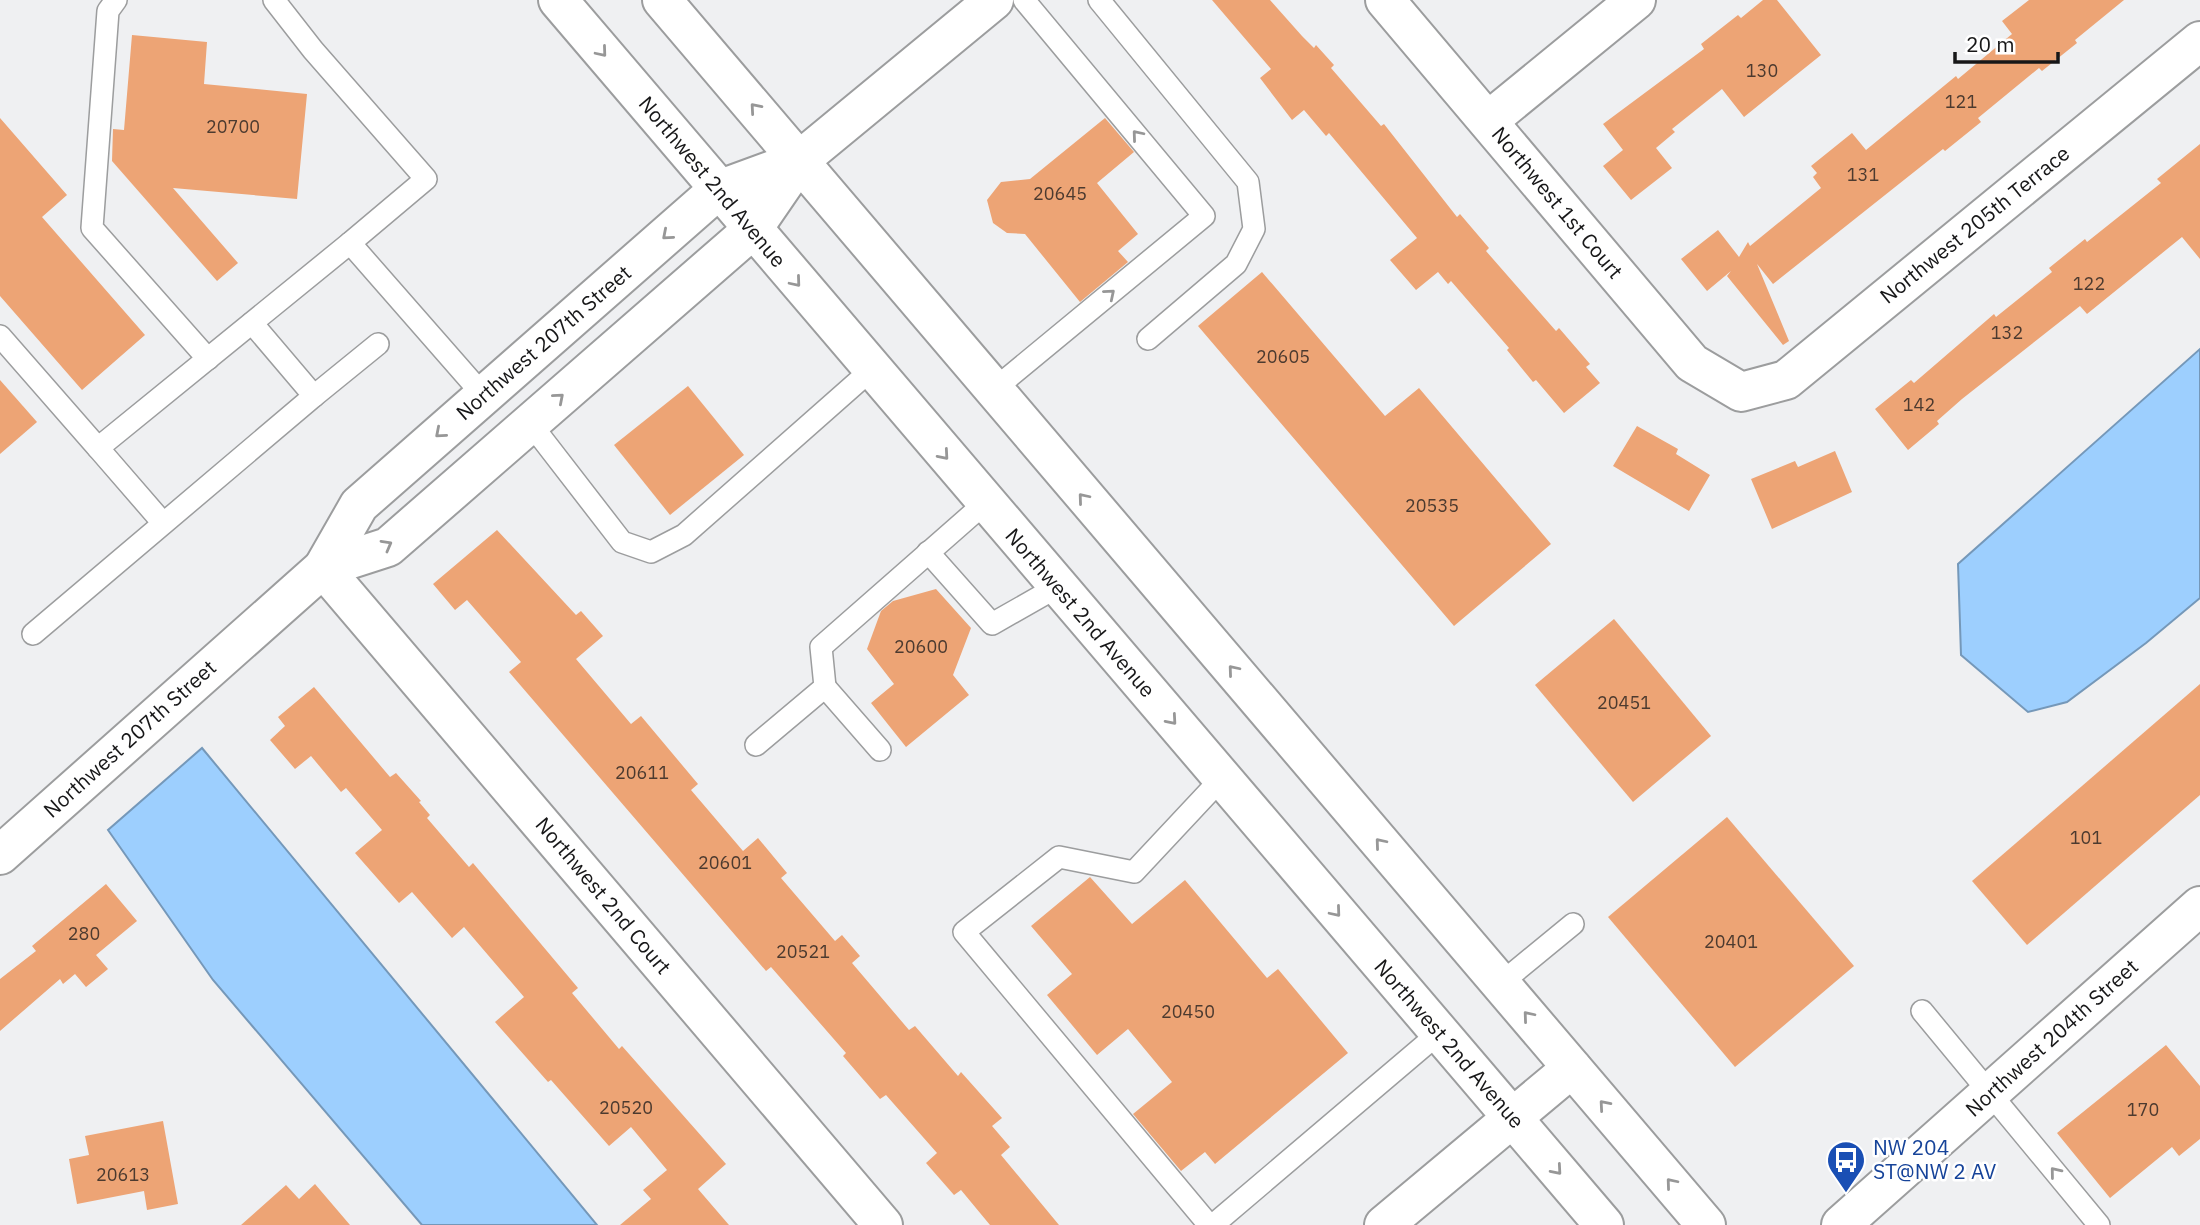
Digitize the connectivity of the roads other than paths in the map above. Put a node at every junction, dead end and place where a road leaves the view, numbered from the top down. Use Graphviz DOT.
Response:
graph roads {
  1 [pos="116,0"];
  2 [pos="274,0"];
  3 [pos="558,0"];
  4 [pos="662,0"];
  5 [pos="994,0"];
  6 [pos="1024,0"];
  7 [pos="1099,0"];
  8 [pos="1385,0"];
  9 [pos="1636,0"];
  10 [pos="2200,41"];
  11 [pos="1488,121"];
  12 [pos="800,160"];
  13 [pos="718,190"];
  14 [pos="752,230"];
  15 [pos="349,243"];
  16 [pos="252,323"];
  17 [pos="0,336"];
  18 [pos="1148,340"];
  19 [pos="378,344"];
  20 [pos="208,359"];
  21 [pos="871,370"];
  22 [pos="992,391"];
  23 [pos="1741,392"];
  24 [pos="314,396"];
  25 [pos="484,396"];
  26 [pos="530,424"];
  27 [pos="98,448"];
  28 [pos="985,503"];
  29 [pos="163,523"];
  30 [pos="929,552"];
  31 [pos="323,568"];
  32 [pos="1057,587"];
  33 [pos="33,634"];
  34 [pos="825,687"];
  35 [pos="756,745"];
  36 [pos="880,750"];
  37 [pos="1222,778"];
  38 [pos="0,855"];
  39 [pos="2200,906"];
  40 [pos="1573,924"];
  41 [pos="1500,984"];
  42 [pos="1922,1011"];
  43 [pos="1439,1033"];
  44 [pos="1572,1068"];
  45 [pos="1990,1092"];
  46 [pos="1513,1118"];
  47 [pos="883,1225"];
  48 [pos="1211,1225"];
  49 [pos="1384,1225"];
  50 [pos="1604,1225"];
  51 [pos="1706,1225"];
  52 [pos="1841,1225"];
  53 [pos="2099,1225"];
  1 -- 20 [label="lane"];
  2 -- 15 [label="lane"];
  3 -- 13 [label="street, Northwest 2nd Avenue, one-way"];
  12 -- 4 [label="street, one-way"];
  5 -- 12 [label="street, Northwest 207th Street"];
  22 -- 6 [label="lane, one-way"];
  7 -- 18 [label="lane"];
  8 -- 11 [label="street, Northwest 1st Court"];
  9 -- 11 [label="street"];
  10 -- 23 [label="street, Northwest 205th Terrace"];
  11 -- 23 [label="street, Northwest 1st Court"];
  12 -- 13 [label="street, Northwest 207th Street"];
  12 -- 14 [label="street, Northwest 207th Street"];
  12 -- 22 [label="street"];
  13 -- 14 [label="street, Northwest 2nd Avenue"];
  13 -- 25 [label="street, Northwest 207th Street, one-way"];
  14 -- 21 [label="street, Northwest 2nd Avenue, one-way"];
  26 -- 14 [label="street, Northwest 207th Street, one-way"];
  15 -- 16 [label="lane"];
  15 -- 25 [label="lane"];
  16 -- 20 [label="lane"];
  16 -- 24 [label="lane"];
  17 -- 27 [label="lane"];
  19 -- 24 [label="lane"];
  20 -- 27 [label="lane"];
  21 -- 26 [label="lane"];
  21 -- 28 [label="street, Northwest 2nd Avenue, one-way"];
  41 -- 22 [label="street, one-way"];
  24 -- 29 [label="lane"];
  25 -- 31 [label="street, Northwest 207th Street, one-way"];
  31 -- 26 [label="street, Northwest 207th Street, one-way"];
  27 -- 29 [label="lane"];
  28 -- 30 [label="lane"];
  28 -- 32 [label="street, Northwest 2nd Avenue"];
  29 -- 33 [label="lane"];
  30 -- 32 [label="lane"];
  30 -- 34 [label="lane"];
  31 -- 38 [label="street, Northwest 207th Street"];
  31 -- 47 [label="street, Northwest 2nd Court"];
  32 -- 37 [label="street, Northwest 2nd Avenue, one-way"];
  34 -- 35 [label="lane"];
  34 -- 36 [label="lane"];
  37 -- 43 [label="street, Northwest 2nd Avenue, one-way"];
  37 -- 48 [label="lane"];
  39 -- 45 [label="street, Northwest 204th Street"];
  40 -- 41 [label="lane"];
  44 -- 41 [label="street, one-way"];
  42 -- 45 [label="lane"];
  43 -- 46 [label="street, Northwest 2nd Avenue"];
  43 -- 48 [label="lane"];
  44 -- 46 [label="street"];
  51 -- 44 [label="street, one-way"];
  45 -- 52 [label="street, Northwest 204th Street"];
  53 -- 45 [label="lane, one-way"];
  46 -- 49 [label="street"];
  46 -- 50 [label="street, Northwest 2nd Avenue, one-way"];
}
